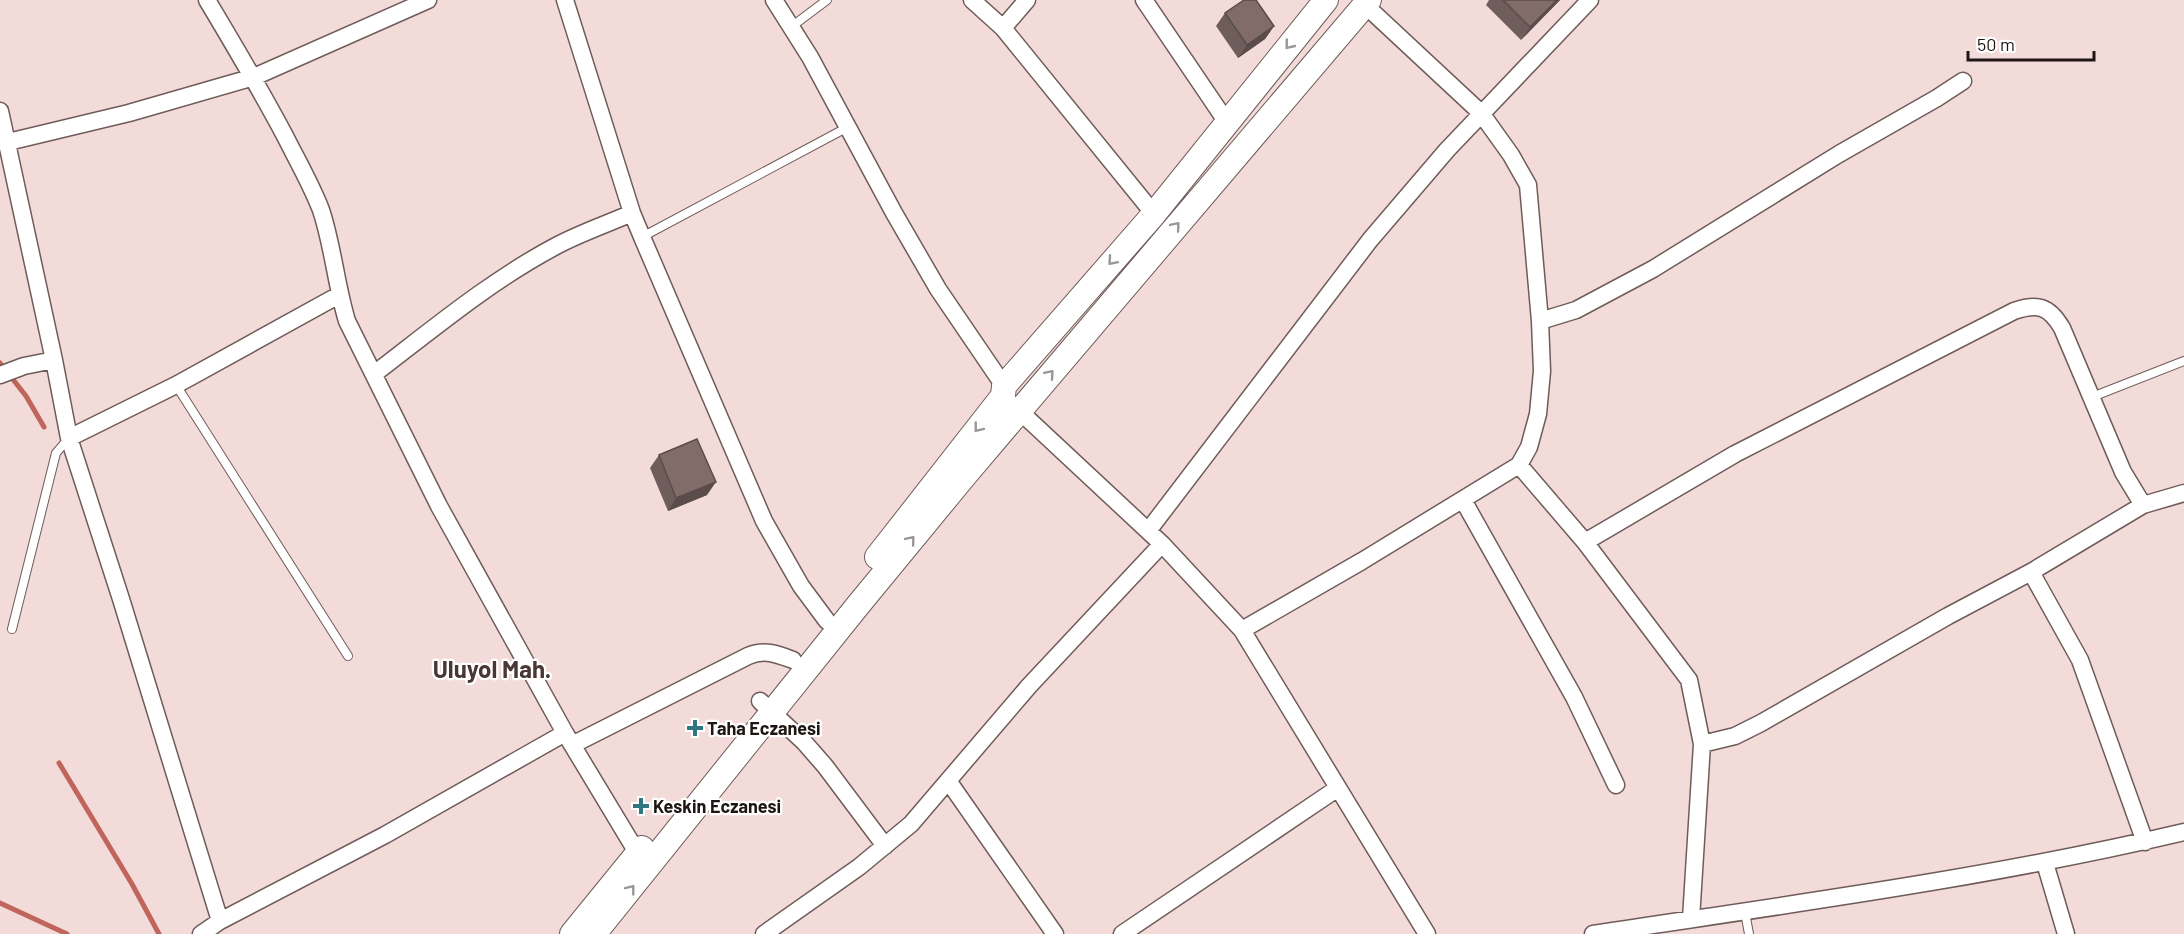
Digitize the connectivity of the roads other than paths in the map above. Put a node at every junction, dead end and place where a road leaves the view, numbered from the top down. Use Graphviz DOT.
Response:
graph roads {
  1 [pos="207,0"];
  2 [pos="428,0"];
  3 [pos="565,0"];
  4 [pos="774,0"];
  5 [pos="827,0"];
  6 [pos="972,0"];
  7 [pos="1027,0"];
  8 [pos="1144,0"];
  9 [pos="1326,0"];
  10 [pos="1590,0"];
  11 [pos="1367,3"];
  12 [pos="791,27"];
  13 [pos="1003,28"];
  14 [pos="254,77"];
  15 [pos="1963,81"];
  16 [pos="0,111"];
  17 [pos="1481,113"];
  18 [pos="1227,121"];
  19 [pos="848,127"];
  20 [pos="8,142"];
  21 [pos="632,213"];
  22 [pos="1154,214"];
  23 [pos="642,237"];
  24 [pos="339,295"];
  25 [pos="1540,321"];
  26 [pos="54,360"];
  27 [pos="2184,361"];
  28 [pos="374,374"];
  29 [pos="0,375"];
  30 [pos="176,384"];
  31 [pos="2092,397"];
  32 [pos="1009,398"];
  33 [pos="69,438"];
  34 [pos="1519,465"];
  35 [pos="2184,493"];
  36 [pos="1463,500"];
  37 [pos="2143,505"];
  38 [pos="1148,531"];
  39 [pos="1585,542"];
  40 [pos="1162,544"];
  41 [pos="2031,572"];
  42 [pos="827,621"];
  43 [pos="12,629"];
  44 [pos="1242,630"];
  45 [pos="348,656"];
  46 [pos="793,660"];
  47 [pos="766,707"];
  48 [pos="568,739"];
  49 [pos="1702,744"];
  50 [pos="949,782"];
  51 [pos="1616,785"];
  52 [pos="1338,788"];
  53 [pos="2184,832"];
  54 [pos="2145,842"];
  55 [pos="885,846"];
  56 [pos="638,854"];
  57 [pos="2045,863"];
  58 [pos="1745,912"];
  59 [pos="1691,919"];
  60 [pos="220,921"];
  61 [pos="201,934"];
  62 [pos="572,934"];
  63 [pos="594,934"];
  64 [pos="764,934"];
  65 [pos="1055,934"];
  66 [pos="1122,934"];
  67 [pos="1427,934"];
  68 [pos="1593,934"];
  69 [pos="1749,934"];
  70 [pos="2066,934"];
  1 -- 14 [label="street"];
  2 -- 14 [label="street"];
  3 -- 21 [label="street"];
  4 -- 12 [label="street"];
  5 -- 12 [label="lane"];
  6 -- 13 [label="street"];
  7 -- 13 [label="street"];
  8 -- 18 [label="street"];
  9 -- 18 [label="main road, one-way"];
  10 -- 17 [label="street"];
  11 -- 17 [label="street"];
  32 -- 11 [label="main road, one-way"];
  12 -- 19 [label="street"];
  13 -- 22 [label="street"];
  14 -- 20 [label="street"];
  14 -- 24 [label="street"];
  15 -- 25 [label="street"];
  16 -- 20 [label="street"];
  17 -- 25 [label="street"];
  17 -- 38 [label="street"];
  18 -- 22 [label="main road"];
  19 -- 23 [label="lane"];
  19 -- 32 [label="street"];
  20 -- 26 [label="street"];
  21 -- 23 [label="street"];
  21 -- 28 [label="street"];
  22 -- 32 [label="main road, one-way"];
  23 -- 42 [label="street"];
  24 -- 28 [label="street"];
  24 -- 30 [label="street"];
  25 -- 34 [label="street"];
  26 -- 29 [label="street"];
  26 -- 33 [label="street"];
  27 -- 31 [label="lane"];
  28 -- 48 [label="street"];
  30 -- 33 [label="street"];
  30 -- 45 [label="lane"];
  31 -- 37 [label="street"];
  31 -- 39 [label="street"];
  32 -- 38 [label="street"];
  32 -- 42 [label="main road, one-way"];
  47 -- 32 [label="main road, one-way"];
  33 -- 43 [label="lane"];
  33 -- 60 [label="street"];
  34 -- 36 [label="street"];
  34 -- 39 [label="street"];
  35 -- 37 [label="street"];
  36 -- 44 [label="street"];
  36 -- 51 [label="street"];
  37 -- 41 [label="street"];
  38 -- 40 [label="street"];
  39 -- 49 [label="street"];
  40 -- 44 [label="street"];
  40 -- 50 [label="street"];
  41 -- 49 [label="street"];
  41 -- 54 [label="street"];
  42 -- 46 [label="main road"];
  44 -- 52 [label="street"];
  46 -- 47 [label="main road"];
  46 -- 48 [label="street"];
  47 -- 55 [label="street"];
  47 -- 56 [label="main road"];
  63 -- 47 [label="main road, one-way"];
  48 -- 56 [label="street"];
  48 -- 60 [label="street"];
  49 -- 59 [label="street"];
  50 -- 55 [label="street"];
  50 -- 65 [label="street"];
  52 -- 66 [label="street"];
  52 -- 67 [label="street"];
  53 -- 54 [label="street"];
  54 -- 57 [label="street"];
  55 -- 64 [label="street"];
  56 -- 62 [label="main road"];
  57 -- 58 [label="street"];
  57 -- 70 [label="street"];
  58 -- 59 [label="street"];
  58 -- 69 [label="lane"];
  59 -- 68 [label="street"];
  60 -- 61 [label="street"];
}
